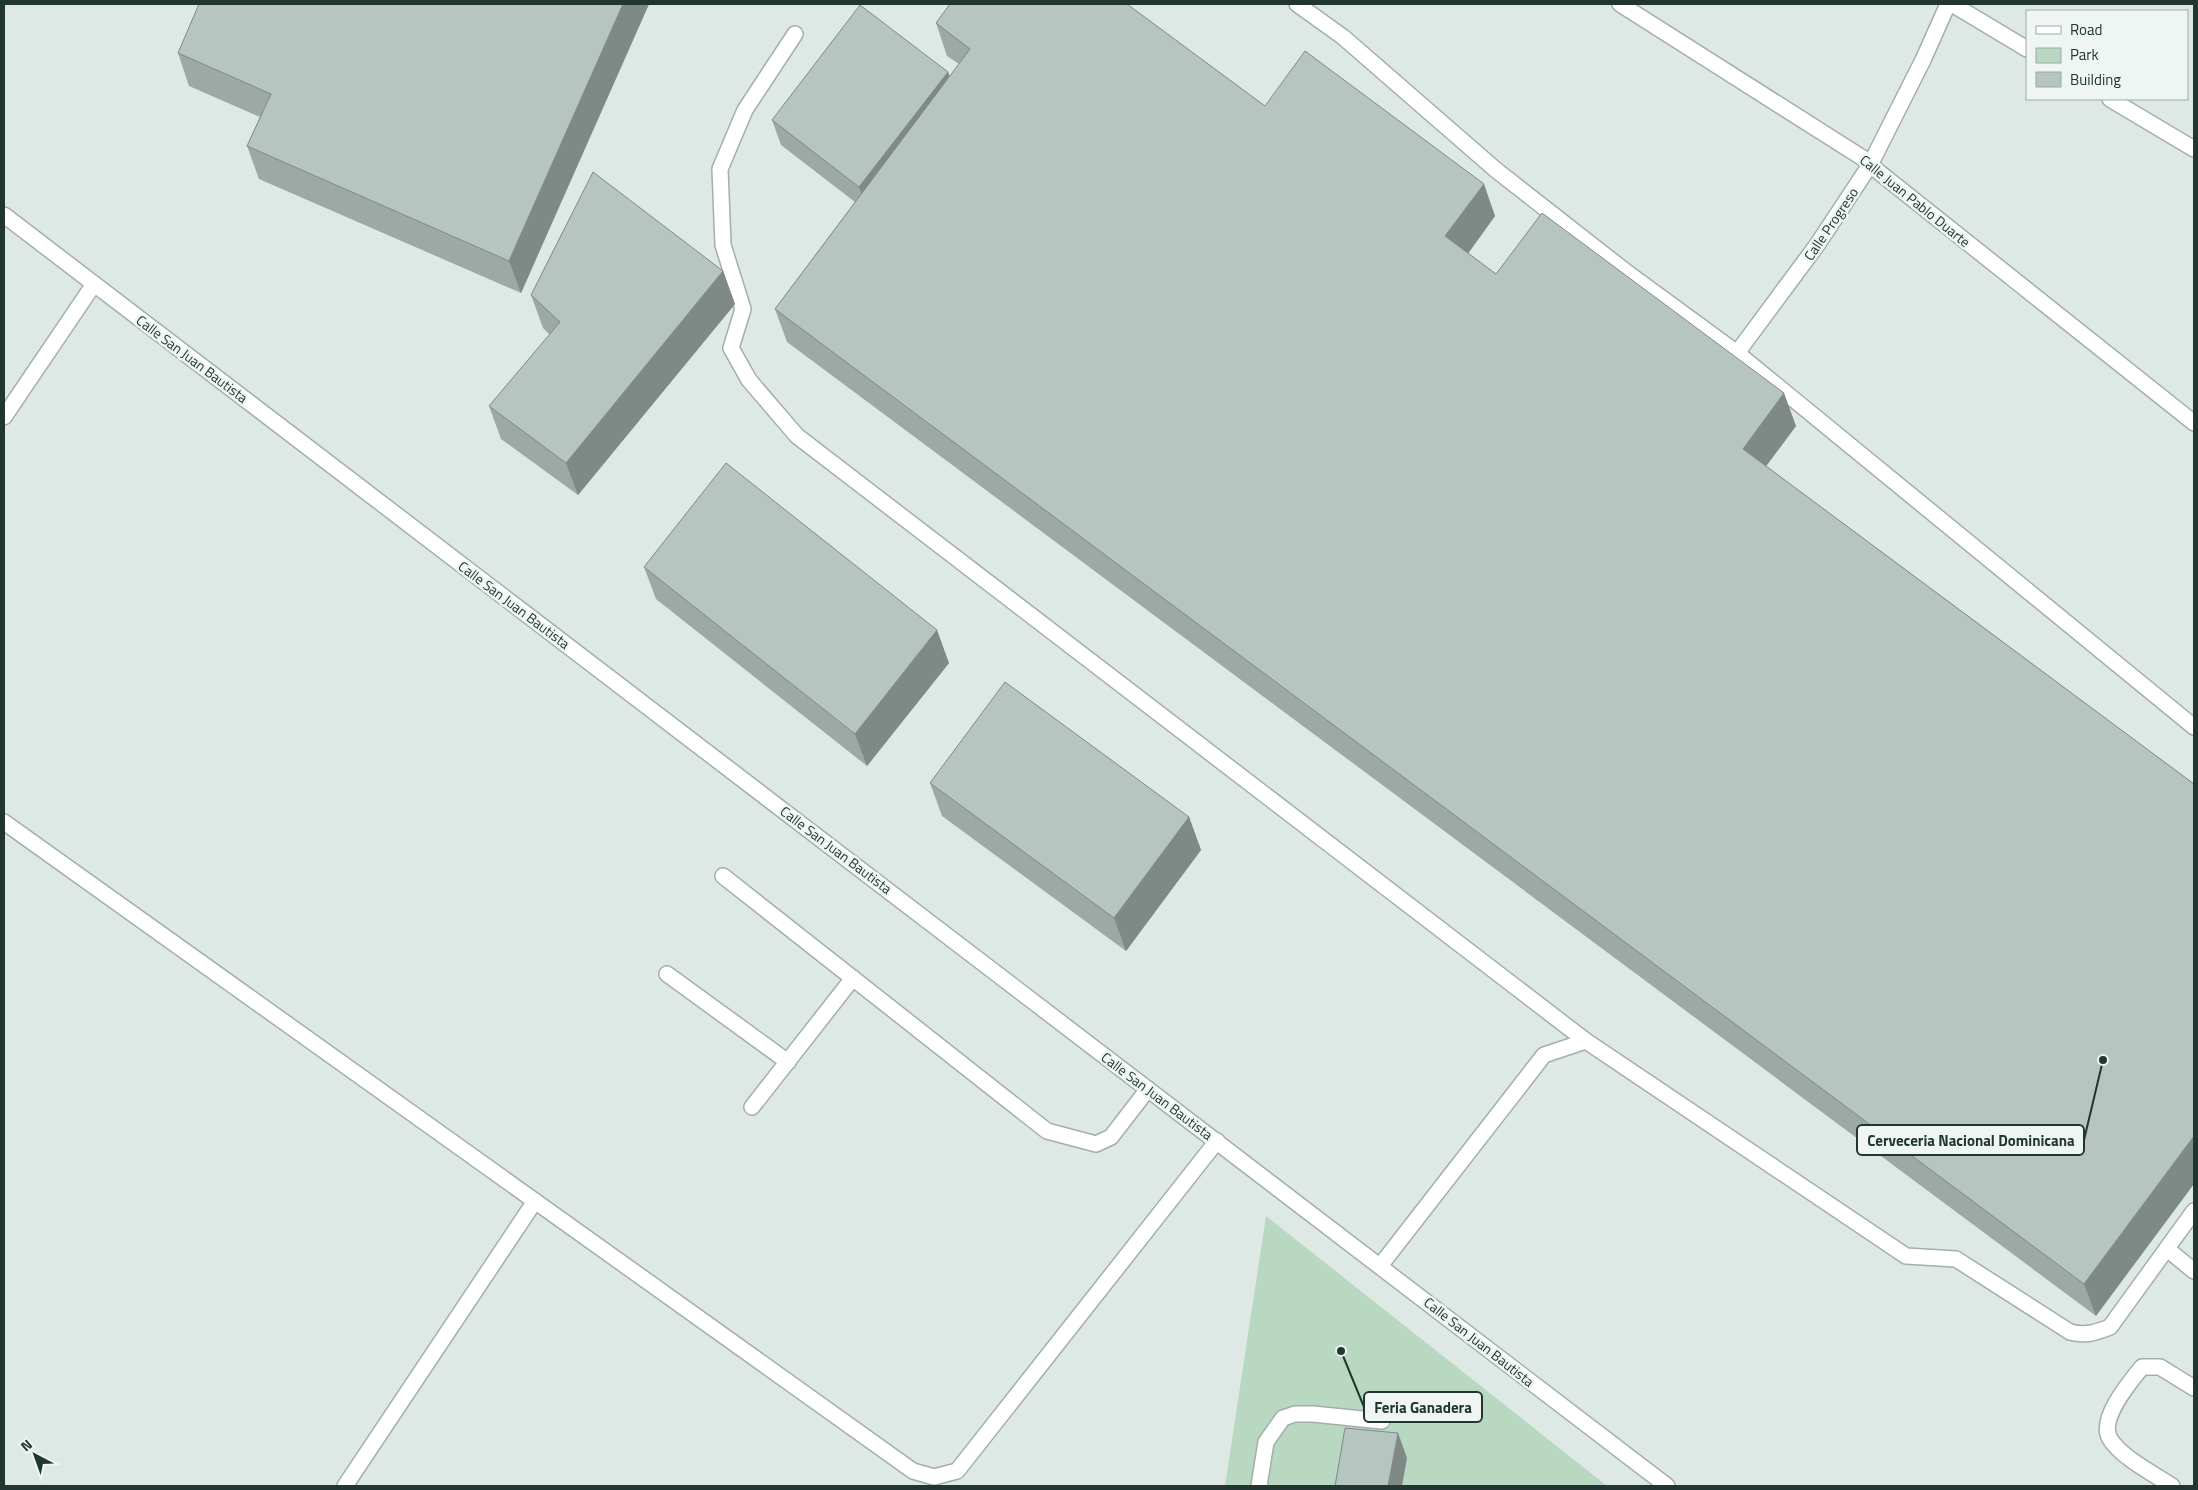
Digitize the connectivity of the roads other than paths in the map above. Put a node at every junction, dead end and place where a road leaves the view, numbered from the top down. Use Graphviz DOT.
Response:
graph roads {
  1 [pos="1297,4"];
  2 [pos="1620,4"];
  3 [pos="1948,4"];
  4 [pos="1952,4"];
  5 [pos="795,34"];
  6 [pos="2026,47"];
  7 [pos="2112,100"];
  8 [pos="2194,149"];
  9 [pos="1870,165"];
  10 [pos="4,215"];
  11 [pos="94,284"];
  12 [pos="1737,353"];
  13 [pos="4,417"];
  14 [pos="2194,423"];
  15 [pos="2194,727"];
  16 [pos="4,822"];
  17 [pos="723,876"];
  18 [pos="667,974"];
  19 [pos="853,978"];
  20 [pos="1586,1041"];
  21 [pos="788,1062"];
  22 [pos="1148,1089"];
  23 [pos="752,1108"];
  24 [pos="1217,1141"];
  25 [pos="535,1201"];
  26 [pos="2194,1210"];
  27 [pos="2167,1249"];
  28 [pos="1380,1266"];
  29 [pos="2194,1271"];
  30 [pos="2194,1388"];
  31 [pos="1382,1421"];
  32 [pos="345,1486"];
  33 [pos="1259,1486"];
  34 [pos="1667,1486"];
  35 [pos="2172,1486"];
  1 -- 12 [label="street"];
  2 -- 9 [label="street, Calle Juan Pablo Duarte"];
  3 -- 9 [label="street, Calle Progreso"];
  4 -- 6 [label="street"];
  5 -- 20 [label="street"];
  7 -- 8 [label="street"];
  9 -- 12 [label="street, Calle Progreso"];
  9 -- 14 [label="street, Calle Juan Pablo Duarte"];
  10 -- 11 [label="street, Calle San Juan Bautista"];
  11 -- 13 [label="street"];
  11 -- 22 [label="street, Calle San Juan Bautista"];
  12 -- 15 [label="street"];
  16 -- 25 [label="street"];
  17 -- 19 [label="street"];
  18 -- 21 [label="street"];
  19 -- 21 [label="street"];
  19 -- 22 [label="street"];
  20 -- 27 [label="street"];
  20 -- 28 [label="street"];
  21 -- 23 [label="street"];
  22 -- 24 [label="street, Calle San Juan Bautista"];
  24 -- 25 [label="street"];
  24 -- 28 [label="street, Calle San Juan Bautista"];
  25 -- 32 [label="street"];
  26 -- 27 [label="street"];
  27 -- 29 [label="street"];
  28 -- 34 [label="street, Calle San Juan Bautista"];
  30 -- 35 [label="street"];
  31 -- 33 [label="street"];
}
